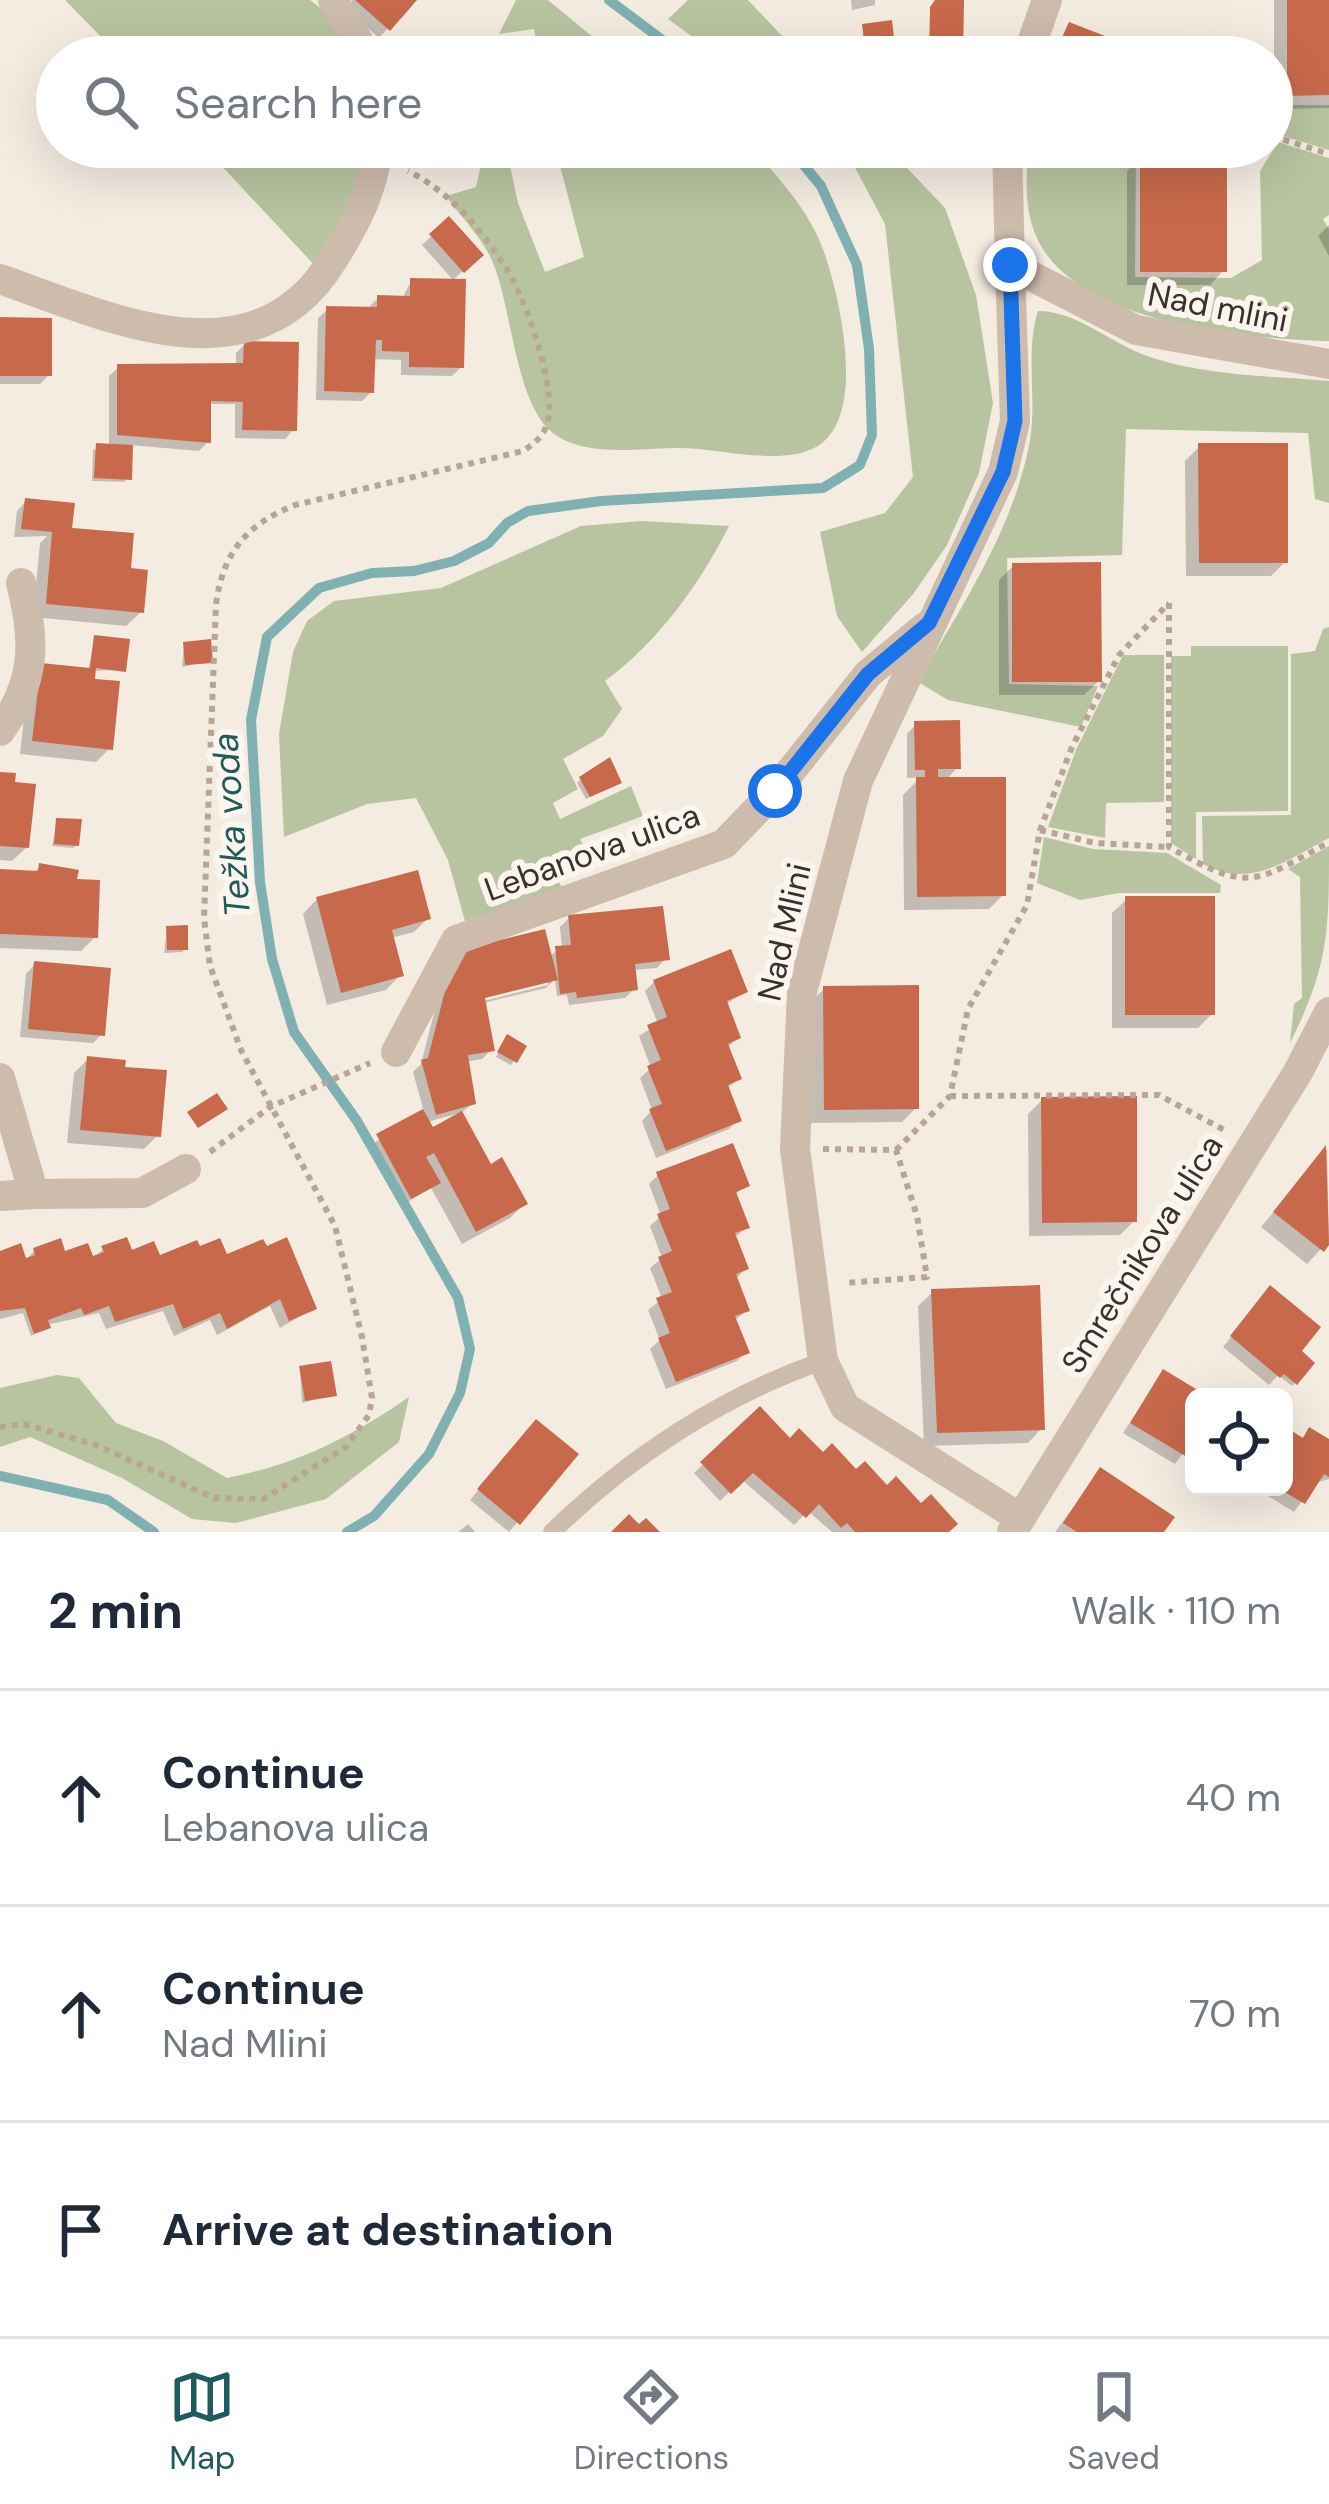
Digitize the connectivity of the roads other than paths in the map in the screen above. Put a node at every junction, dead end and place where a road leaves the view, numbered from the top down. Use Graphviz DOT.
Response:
graph roads {
  1 [pos="333,0"];
  2 [pos="1047,0"];
  3 [pos="355,36"];
  4 [pos="1034,36"];
  5 [pos="374,168"];
  6 [pos="1008,168"];
  7 [pos="1010,265"];
  8 [pos="0,279"];
  9 [pos="1329,364"];
  10 [pos="21,583"];
  11 [pos="929,623"];
  12 [pos="0,731"];
  13 [pos="1329,1012"];
  14 [pos="396,1052"];
  15 [pos="0,1078"];
  16 [pos="186,1169"];
  17 [pos="34,1194"];
  18 [pos="0,1196"];
  19 [pos="823,1361"];
  20 [pos="1016,1525"];
  21 [pos="552,1532"];
  1 -- 3 [label="street"];
  2 -- 4 [label="street"];
  5 -- 8 [label="street"];
  6 -- 7 [label="street"];
  7 -- 9 [label="street, Nad mlini"];
  7 -- 11 [label="street, Nad Mlini"];
  10 -- 12 [label="street"];
  11 -- 14 [label="street, Lebanova ulica"];
  11 -- 19 [label="street, Nad Mlini"];
  13 -- 20 [label="street, Smrečnikova ulica"];
  15 -- 17 [label="street"];
  16 -- 17 [label="street"];
  17 -- 18 [label="street"];
  19 -- 20 [label="street, Nad Mlini"];
  19 -- 21 [label="lane"];
}
